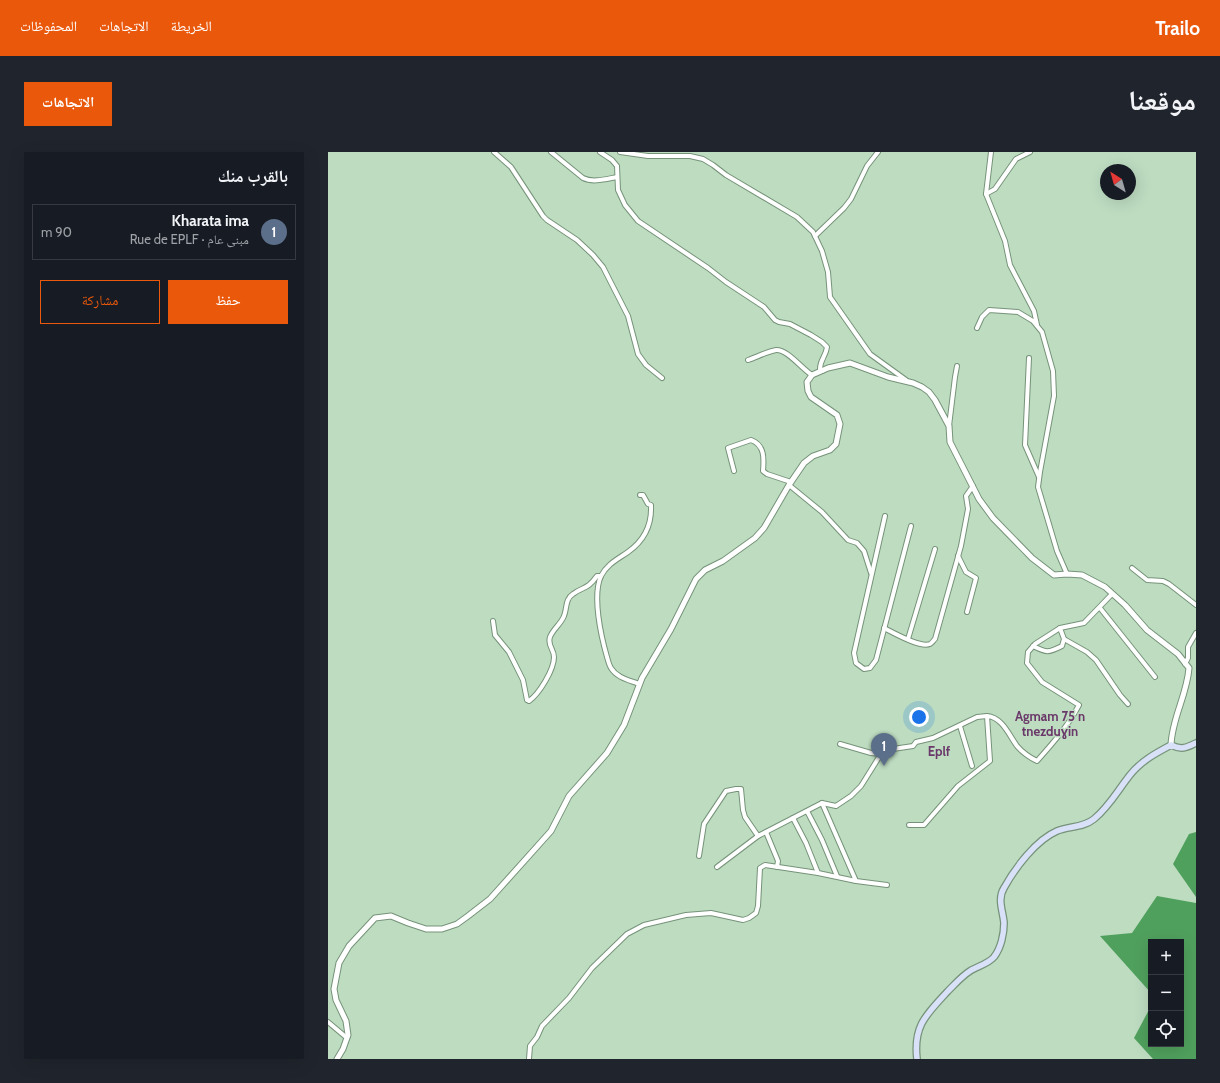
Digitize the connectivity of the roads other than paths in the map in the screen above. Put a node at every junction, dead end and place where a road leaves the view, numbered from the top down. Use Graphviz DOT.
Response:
graph roads {
  1 [pos="494,152"];
  2 [pos="550,152"];
  3 [pos="600,152"];
  4 [pos="620,152"];
  5 [pos="878,152"];
  6 [pos="991,152"];
  7 [pos="1018,152"];
  8 [pos="1030,152"];
  9 [pos="1016,159"];
  10 [pos="617,177"];
  11 [pos="986,194"];
  12 [pos="815,236"];
  13 [pos="1037,325"];
  14 [pos="977,328"];
  15 [pos="1029,358"];
  16 [pos="748,360"];
  17 [pos="957,366"];
  18 [pos="823,370"];
  19 [pos="812,375"];
  20 [pos="662,378"];
  21 [pos="908,382"];
  22 [pos="949,426"];
  23 [pos="734,471"];
  24 [pos="1039,477"];
  25 [pos="790,483"];
  26 [pos="973,486"];
  27 [pos="640,495"];
  28 [pos="885,516"];
  29 [pos="911,526"];
  30 [pos="935,549"];
  31 [pos="958,556"];
  32 [pos="1132,568"];
  33 [pos="871,574"];
  34 [pos="1067,574"];
  35 [pos="601,576"];
  36 [pos="1112,594"];
  37 [pos="1196,605"];
  38 [pos="1100,608"];
  39 [pos="967,612"];
  40 [pos="493,621"];
  41 [pos="884,628"];
  42 [pos="1060,628"];
  43 [pos="1196,633"];
  44 [pos="908,639"];
  45 [pos="1064,639"];
  46 [pos="1033,646"];
  47 [pos="1185,664"];
  48 [pos="1155,677"];
  49 [pos="640,684"];
  50 [pos="1128,704"];
  51 [pos="988,716"];
  52 [pos="960,726"];
  53 [pos="1196,743"];
  54 [pos="840,744"];
  55 [pos="1171,745"];
  56 [pos="881,754"];
  57 [pos="972,766"];
  58 [pos="822,803"];
  59 [pos="806,811"];
  60 [pos="792,818"];
  61 [pos="909,825"];
  62 [pos="766,832"];
  63 [pos="758,836"];
  64 [pos="699,856"];
  65 [pos="777,866"];
  66 [pos="717,867"];
  67 [pos="818,872"];
  68 [pos="837,876"];
  69 [pos="856,881"];
  70 [pos="887,885"];
  71 [pos="328,1022"];
  72 [pos="347,1038"];
  73 [pos="337,1059"];
  74 [pos="529,1059"];
  75 [pos="917,1059"];
  1 -- 20 [label="street"];
  2 -- 10 [label="street"];
  3 -- 10 [label="street"];
  4 -- 12 [label="street"];
  5 -- 12 [label="street"];
  6 -- 11 [label="street"];
  7 -- 9 [label="street"];
  8 -- 9 [label="street"];
  9 -- 11 [label="street"];
  10 -- 18 [label="street"];
  11 -- 13 [label="street"];
  12 -- 21 [label="street"];
  13 -- 14 [label="street"];
  13 -- 24 [label="street"];
  15 -- 24 [label="street"];
  16 -- 19 [label="street"];
  17 -- 22 [label="street"];
  18 -- 19 [label="street"];
  18 -- 21 [label="street"];
  19 -- 25 [label="street"];
  21 -- 22 [label="street"];
  22 -- 26 [label="street"];
  23 -- 25 [label="street"];
  24 -- 34 [label="street"];
  25 -- 33 [label="street"];
  25 -- 49 [label="street"];
  26 -- 31 [label="street"];
  26 -- 34 [label="street"];
  27 -- 35 [label="street"];
  28 -- 33 [label="street"];
  29 -- 41 [label="street"];
  30 -- 44 [label="street"];
  31 -- 39 [label="street"];
  31 -- 44 [label="street"];
  32 -- 37 [label="street"];
  33 -- 41 [label="street"];
  34 -- 36 [label="street"];
  35 -- 40 [label="street"];
  35 -- 49 [label="street"];
  36 -- 38 [label="street"];
  36 -- 47 [label="street"];
  38 -- 42 [label="street"];
  38 -- 48 [label="street"];
  41 -- 44 [label="street"];
  42 -- 45 [label="street"];
  42 -- 46 [label="street"];
  43 -- 47 [label="street"];
  45 -- 46 [label="street"];
  45 -- 50 [label="street"];
  46 -- 51 [label="street"];
  47 -- 55 [label="street"];
  49 -- 72 [label="street"];
  51 -- 52 [label="street"];
  51 -- 61 [label="street"];
  52 -- 56 [label="street"];
  52 -- 57 [label="street"];
  53 -- 55 [label="main road"];
  54 -- 56 [label="street"];
  55 -- 75 [label="main road"];
  56 -- 58 [label="street"];
  58 -- 59 [label="street"];
  58 -- 69 [label="street"];
  59 -- 60 [label="street"];
  59 -- 68 [label="street"];
  60 -- 62 [label="street"];
  60 -- 67 [label="street"];
  62 -- 63 [label="street"];
  62 -- 65 [label="street"];
  63 -- 64 [label="street"];
  63 -- 66 [label="street"];
  65 -- 67 [label="street"];
  65 -- 74 [label="street"];
  67 -- 68 [label="street"];
  68 -- 69 [label="street"];
  69 -- 70 [label="street"];
  71 -- 72 [label="street"];
  72 -- 73 [label="street"];
}
